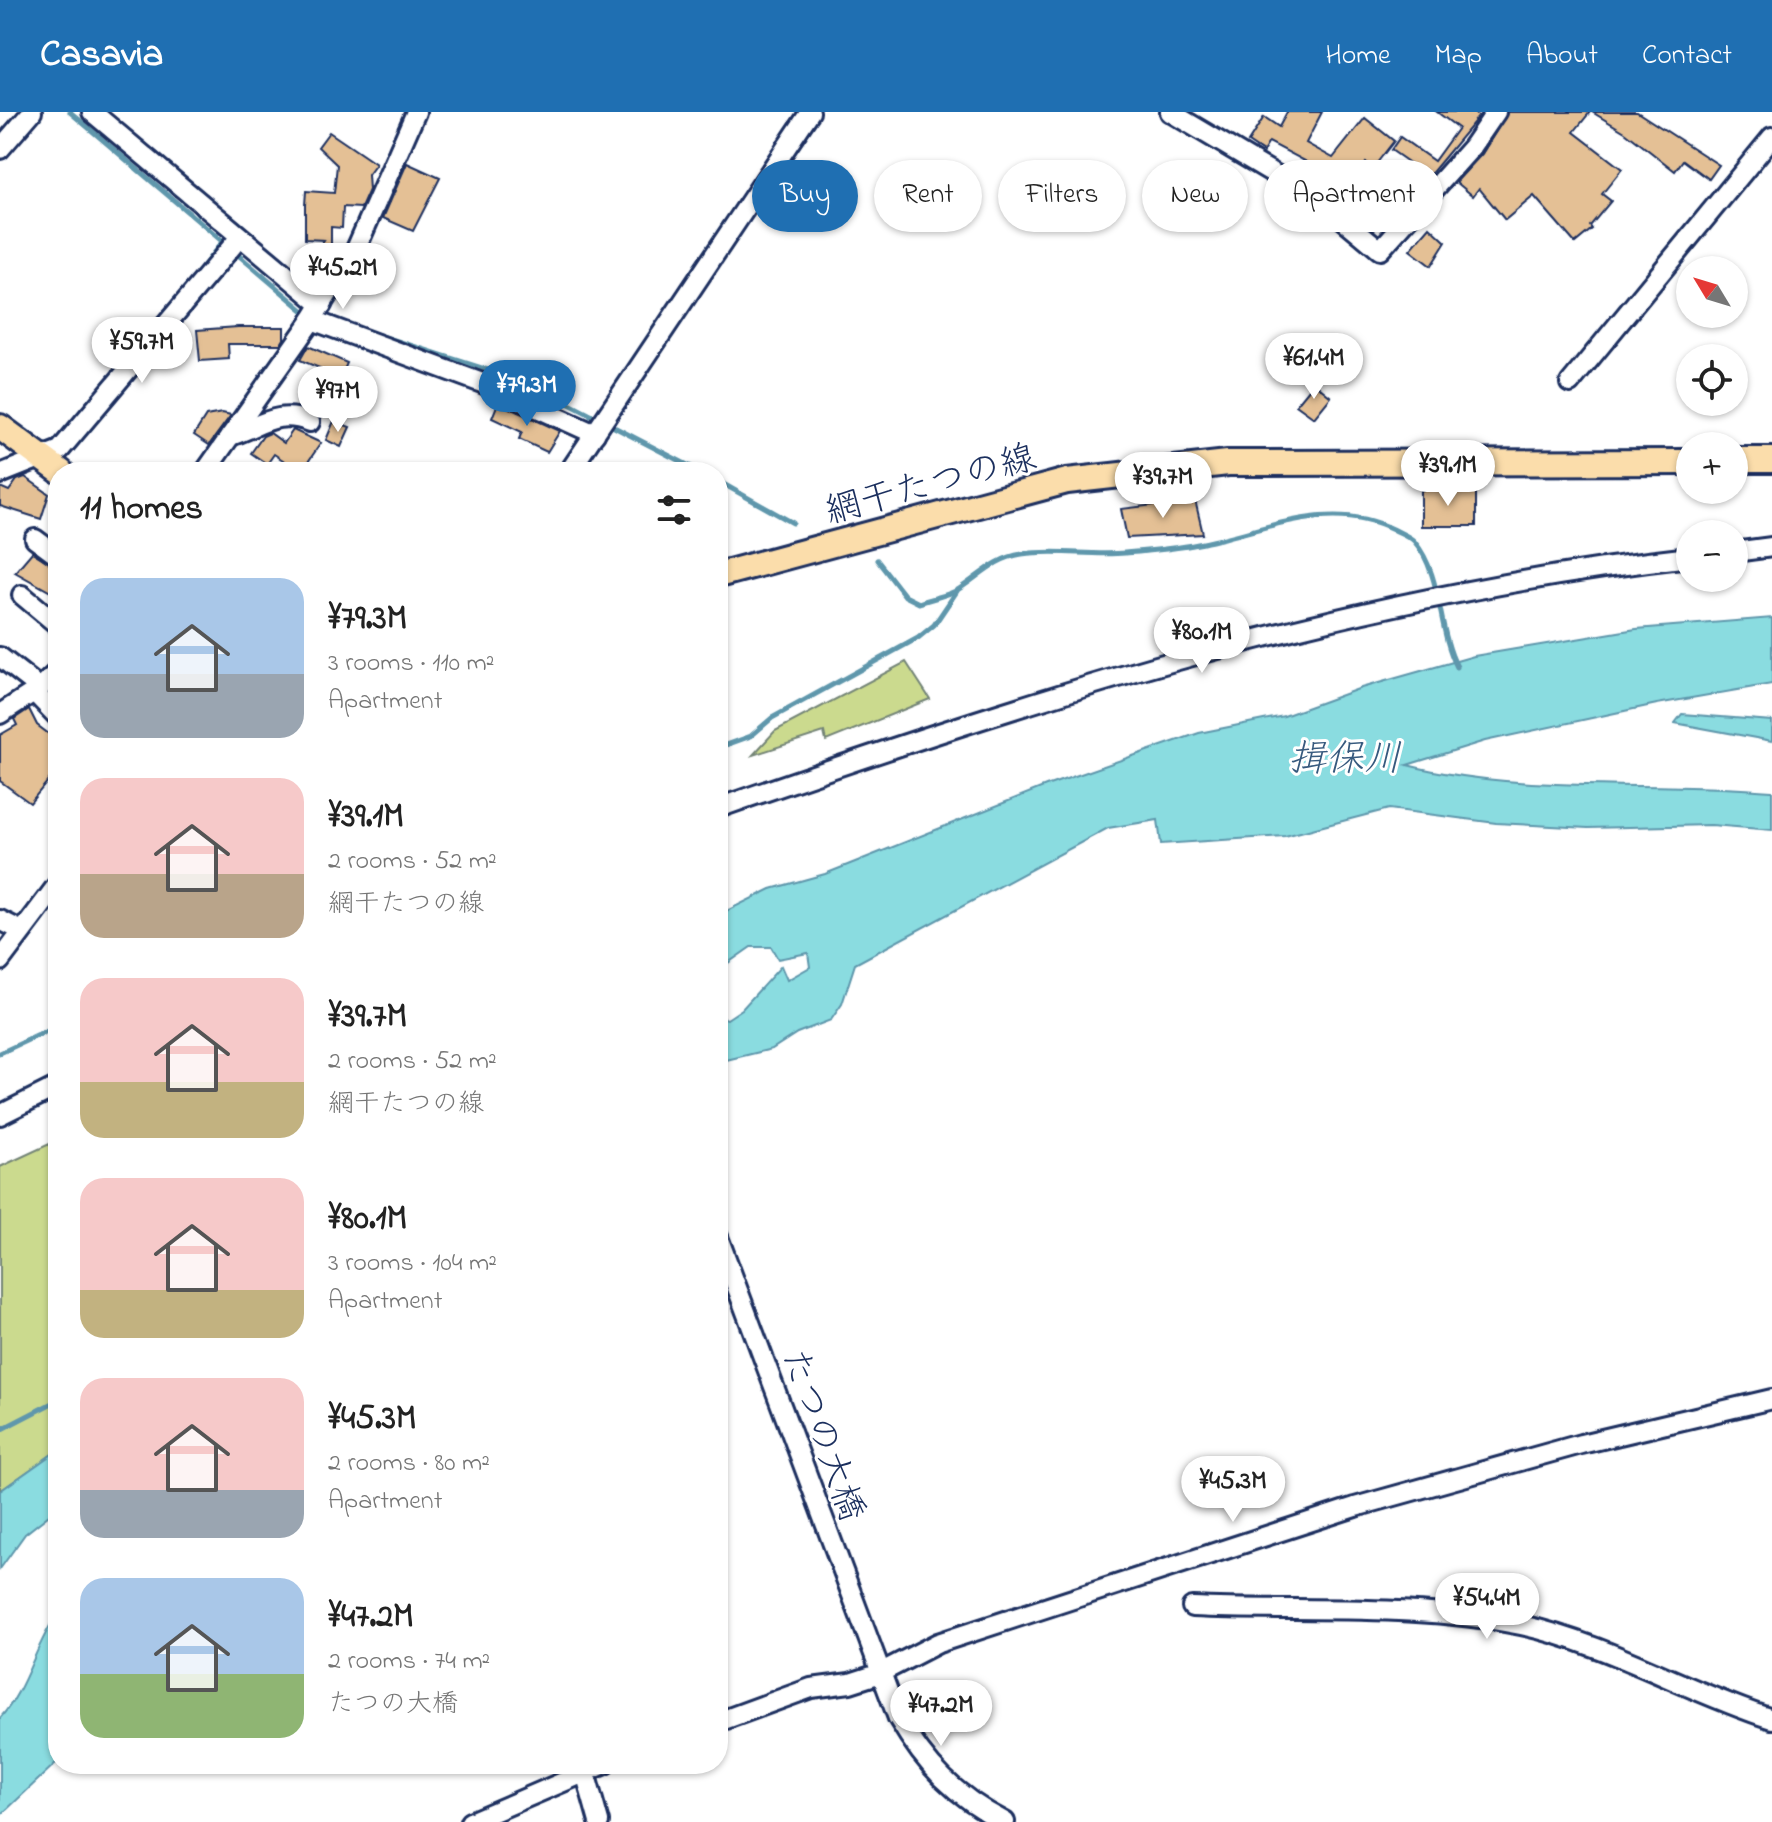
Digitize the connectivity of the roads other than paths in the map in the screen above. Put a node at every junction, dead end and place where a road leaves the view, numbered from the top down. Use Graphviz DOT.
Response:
graph roads {
  1 [pos="32,112"];
  2 [pos="92,112"];
  3 [pos="416,112"];
  4 [pos="810,112"];
  5 [pos="1170,112"];
  6 [pos="1496,112"];
  7 [pos="1772,137"];
  8 [pos="0,149"];
  9 [pos="240,237"];
  10 [pos="317,312"];
  11 [pos="1570,383"];
  12 [pos="310,422"];
  13 [pos="0,427"];
  14 [pos="595,434"];
  15 [pos="230,436"];
  16 [pos="41,457"];
  17 [pos="1748,460"];
  18 [pos="1772,460"];
  19 [pos="48,462"];
  20 [pos="212,462"];
  21 [pos="576,462"];
  22 [pos="1676,462"];
  23 [pos="0,474"];
  24 [pos="35,539"];
  25 [pos="1772,547"];
  26 [pos="48,549"];
  27 [pos="1748,550"];
  28 [pos="1676,559"];
  29 [pos="728,572"];
  30 [pos="22,595"];
  31 [pos="48,617"];
  32 [pos="0,657"];
  33 [pos="48,680"];
  34 [pos="37,690"];
  35 [pos="48,704"];
  36 [pos="0,714"];
  37 [pos="728,805"];
  38 [pos="48,897"];
  39 [pos="0,920"];
  40 [pos="22,931"];
  41 [pos="0,961"];
  42 [pos="48,1091"];
  43 [pos="0,1115"];
  44 [pos="728,1264"];
  45 [pos="1772,1399"];
  46 [pos="1192,1607"];
  47 [pos="878,1674"];
  48 [pos="728,1718"];
  49 [pos="1772,1719"];
  50 [pos="580,1774"];
  51 [pos="586,1774"];
  52 [pos="470,1822"];
  53 [pos="599,1822"];
  54 [pos="1005,1822"];
  1 -- 8 [label="street"];
  2 -- 9 [label="street"];
  3 -- 10 [label="street"];
  4 -- 14 [label="street"];
  5 -- 6 [label="street"];
  7 -- 11 [label="street"];
  9 -- 10 [label="street"];
  9 -- 16 [label="street"];
  10 -- 14 [label="street"];
  10 -- 15 [label="street"];
  12 -- 15 [label="street"];
  13 -- 16 [label="main road"];
  14 -- 21 [label="street"];
  15 -- 20 [label="street"];
  16 -- 19 [label="main road"];
  16 -- 23 [label="street"];
  17 -- 18 [label="main road"];
  22 -- 29 [label="main road, 網干たつの線"];
  24 -- 26 [label="street"];
  25 -- 27 [label="street"];
  28 -- 37 [label="street"];
  30 -- 31 [label="street"];
  32 -- 34 [label="street"];
  33 -- 34 [label="street"];
  34 -- 35 [label="street"];
  34 -- 36 [label="street"];
  38 -- 40 [label="street"];
  39 -- 40 [label="street"];
  40 -- 41 [label="street"];
  42 -- 43 [label="street"];
  44 -- 47 [label="street, たつの大橋"];
  45 -- 47 [label="street"];
  46 -- 49 [label="street"];
  47 -- 48 [label="street"];
  47 -- 54 [label="street, たつの大橋"];
  50 -- 52 [label="street"];
  51 -- 53 [label="street"];
}
